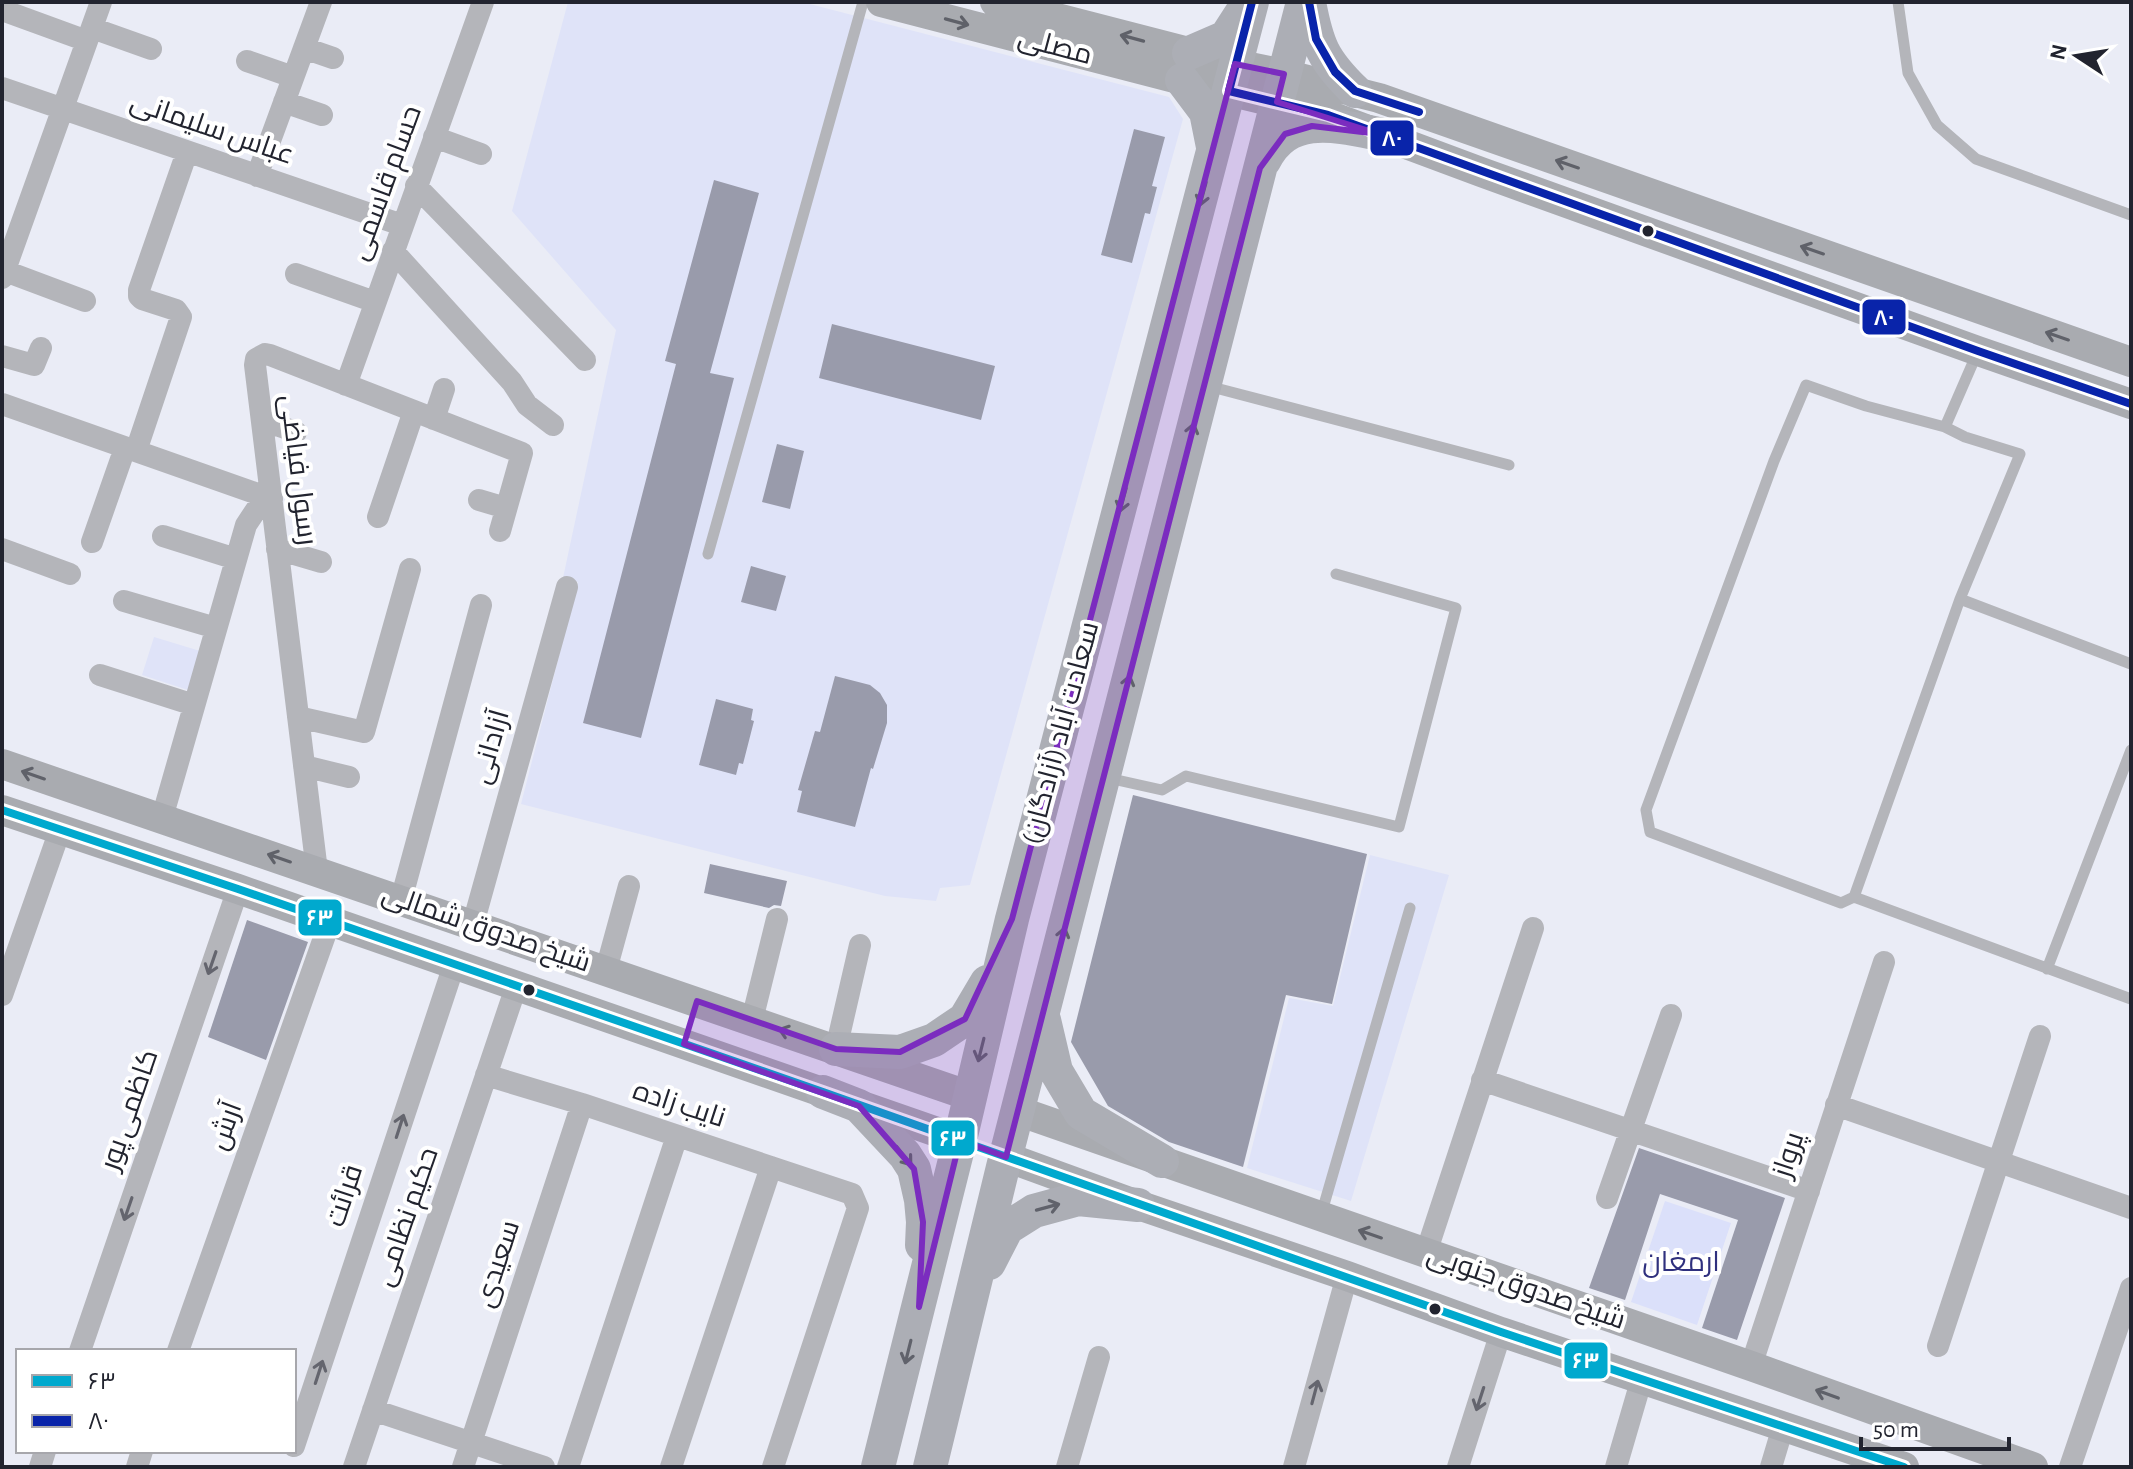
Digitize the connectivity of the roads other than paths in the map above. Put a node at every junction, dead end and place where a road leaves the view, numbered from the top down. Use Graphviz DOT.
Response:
graph roads {
  1 [pos="101,2"];
  2 [pos="321,2"];
  3 [pos="483,2"];
  4 [pos="863,2"];
  5 [pos="881,2"];
  6 [pos="995,2"];
  7 [pos="1250,2"];
  8 [pos="1306,2"];
  9 [pos="1898,2"];
  10 [pos="1049,9"];
  11 [pos="2,10"];
  12 [pos="90,35"];
  13 [pos="304,48"];
  14 [pos="151,49"];
  15 [pos="333,58"];
  16 [pos="247,61"];
  17 [pos="1185,66"];
  18 [pos="293,77"];
  19 [pos="1232,78"];
  20 [pos="1281,88"];
  21 [pos="1355,91"];
  22 [pos="3,92"];
  23 [pos="284,102"];
  24 [pos="63,109"];
  25 [pos="322,115"];
  26 [pos="1379,134"];
  27 [pos="434,137"];
  28 [pos="187,152"];
  29 [pos="1214,152"];
  30 [pos="481,154"];
  31 [pos="1260,168"];
  32 [pos="257,176"];
  33 [pos="416,186"];
  34 [pos="2131,215"];
  35 [pos="402,225"];
  36 [pos="393,251"];
  37 [pos="296,274"];
  38 [pos="3,275"];
  39 [pos="85,301"];
  40 [pos="375,302"];
  41 [pos="41,348"];
  42 [pos="1978,351"];
  43 [pos="2,356"];
  44 [pos="585,360"];
  45 [pos="2131,362"];
  46 [pos="346,385"];
  47 [pos="1204,385"];
  48 [pos="444,389"];
  49 [pos="2,404"];
  50 [pos="2131,404"];
  51 [pos="424,415"];
  52 [pos="262,420"];
  53 [pos="553,425"];
  54 [pos="1945,427"];
  55 [pos="296,432"];
  56 [pos="130,450"];
  57 [pos="1509,465"];
  58 [pos="272,499"];
  59 [pos="479,500"];
  60 [pos="506,508"];
  61 [pos="378,517"];
  62 [pos="500,531"];
  63 [pos="163,536"];
  64 [pos="92,542"];
  65 [pos="2,549"];
  66 [pos="277,549"];
  67 [pos="708,554"];
  68 [pos="236,559"];
  69 [pos="321,562"];
  70 [pos="410,569"];
  71 [pos="70,574"];
  72 [pos="1336,574"];
  73 [pos="567,587"];
  74 [pos="1960,599"];
  75 [pos="124,601"];
  76 [pos="481,605"];
  77 [pos="216,628"];
  78 [pos="2131,664"];
  79 [pos="100,675"];
  80 [pos="194,705"];
  81 [pos="298,717"];
  82 [pos="2131,750"];
  83 [pos="2,764"];
  84 [pos="304,766"];
  85 [pos="349,777"];
  86 [pos="1103,777"];
  87 [pos="2,810"];
  88 [pos="162,818"];
  89 [pos="60,830"];
  90 [pos="317,871"];
  91 [pos="629,886"];
  92 [pos="238,889"];
  93 [pos="1854,897"];
  94 [pos="401,900"];
  95 [pos="1410,908"];
  96 [pos="777,919"];
  97 [pos="1012,919"];
  98 [pos="330,921"];
  99 [pos="473,924"];
  100 [pos="1533,928"];
  101 [pos="860,945"];
  102 [pos="1884,962"];
  103 [pos="454,965"];
  104 [pos="2047,969"];
  105 [pos="606,970"];
  106 [pos="516,987"];
  107 [pos="2,995"];
  108 [pos="2131,999"];
  109 [pos="697,1001"];
  110 [pos="1043,1014"];
  111 [pos="1671,1015"];
  112 [pos="752,1020"];
  113 [pos="2040,1036"];
  114 [pos="684,1044"];
  115 [pos="836,1049"];
  116 [pos="486,1075"];
  117 [pos="1482,1080"];
  118 [pos="823,1092"];
  119 [pos="970,1096"];
  120 [pos="582,1104"];
  121 [pos="1836,1105"];
  122 [pos="1018,1111"];
  123 [pos="1632,1129"];
  124 [pos="677,1136"];
  125 [pos="960,1140"];
  126 [pos="1006,1157"];
  127 [pos="1162,1161"];
  128 [pos="1998,1162"];
  129 [pos="771,1167"];
  130 [pos="1809,1191"];
  131 [pos="1607,1198"];
  132 [pos="1138,1205"];
  133 [pos="2131,1208"];
  134 [pos="1321,1217"];
  135 [pos="1426,1253"];
  136 [pos="1347,1276"];
  137 [pos="2131,1288"];
  138 [pos="919,1307"];
  139 [pos="970,1307"];
  140 [pos="1501,1332"];
  141 [pos="1938,1346"];
  142 [pos="81,1349"];
  143 [pos="179,1349"];
  144 [pos="1099,1357"];
  145 [pos="1751,1366"];
  146 [pos="1642,1378"];
  147 [pos="373,1410"];
  148 [pos="1783,1427"];
  149 [pos="296,1440"];
  150 [pos="471,1443"];
  151 [pos="935,1466"];
  152 [pos="354,1467"];
  153 [pos="463,1467"];
  154 [pos="544,1467"];
  155 [pos="568,1467"];
  156 [pos="671,1467"];
  157 [pos="773,1467"];
  158 [pos="878,1467"];
  159 [pos="1067,1467"];
  160 [pos="1294,1467"];
  161 [pos="1458,1467"];
  162 [pos="1616,1467"];
  163 [pos="1771,1467"];
  164 [pos="1904,1467"];
  165 [pos="2033,1467"];
  166 [pos="2070,1467"];
  1 -- 12 [label="street"];
  2 -- 13 [label="street"];
  3 -- 27 [label="street, حسام قاسمی"];
  4 -- 67 [label="lane"];
  5 -- 17 [label="main road, مصلی, one-way"];
  6 -- 10 [label="main road, مصلی"];
  7 -- 17 [label="main road"];
  7 -- 19 [label="main road, سعادت آباد (آزادگان)"];
  8 -- 20 [label="main road, سعادت آباد (آزادگان)"];
  8 -- 21 [label="main road"];
  9 -- 34 [label="lane"];
  17 -- 10 [label="main road, مصلی, one-way"];
  11 -- 12 [label="street"];
  12 -- 14 [label="street"];
  12 -- 24 [label="street"];
  13 -- 15 [label="street"];
  13 -- 18 [label="street"];
  16 -- 18 [label="street"];
  17 -- 19 [label="main road, مصلی"];
  17 -- 29 [label="main road"];
  18 -- 23 [label="street"];
  19 -- 20 [label="main road, مصلی"];
  19 -- 29 [label="main road, سعادت آباد (آزادگان)"];
  20 -- 21 [label="main road"];
  20 -- 26 [label="main road"];
  20 -- 31 [label="main road, سعادت آباد (آزادگان)"];
  45 -- 21 [label="main road, one-way"];
  22 -- 24 [label="street, عباس سلیمانی"];
  23 -- 25 [label="street"];
  23 -- 32 [label="street"];
  24 -- 28 [label="street, عباس سلیمانی"];
  24 -- 38 [label="street"];
  26 -- 31 [label="main road"];
  26 -- 42 [label="main road"];
  27 -- 30 [label="street"];
  27 -- 33 [label="street, حسام قاسمی"];
  28 -- 32 [label="street, عباس سلیمانی"];
  28 -- 56 [label="street"];
  29 -- 97 [label="main road, سعادت آباد (آزادگان), one-way"];
  31 -- 47 [label="main road, سعادت آباد (آزادگان)"];
  32 -- 35 [label="street, عباس سلیمانی"];
  33 -- 35 [label="street, حسام قاسمی"];
  33 -- 44 [label="street"];
  35 -- 36 [label="street, حسام قاسمی"];
  36 -- 40 [label="street, حسام قاسمی"];
  36 -- 53 [label="street"];
  37 -- 40 [label="street"];
  38 -- 39 [label="street"];
  40 -- 46 [label="street, حسام قاسمی"];
  41 -- 43 [label="street"];
  42 -- 50 [label="main road"];
  42 -- 54 [label="lane"];
  46 -- 51 [label="street, رسول فیاضی"];
  46 -- 52 [label="street, رسول فیاضی"];
  47 -- 57 [label="lane"];
  86 -- 47 [label="main road, سعادت آباد (آزادگان), one-way"];
  48 -- 51 [label="street"];
  49 -- 56 [label="street"];
  51 -- 60 [label="street, رسول فیاضی"];
  51 -- 61 [label="street"];
  52 -- 55 [label="street"];
  52 -- 58 [label="street, رسول فیاضی"];
  54 -- 74 [label="lane"];
  54 -- 93 [label="lane"];
  56 -- 58 [label="street"];
  56 -- 64 [label="street"];
  58 -- 66 [label="street, رسول فیاضی"];
  58 -- 68 [label="street"];
  59 -- 60 [label="street"];
  60 -- 62 [label="street"];
  63 -- 68 [label="street"];
  65 -- 71 [label="street"];
  66 -- 69 [label="street"];
  66 -- 81 [label="street, رسول فیاضی"];
  68 -- 77 [label="street"];
  70 -- 81 [label="street"];
  72 -- 86 [label="lane"];
  73 -- 99 [label="street, آزادانی"];
  74 -- 78 [label="lane"];
  74 -- 93 [label="lane"];
  75 -- 77 [label="street"];
  76 -- 94 [label="street"];
  77 -- 80 [label="street"];
  79 -- 80 [label="street"];
  80 -- 88 [label="street"];
  81 -- 84 [label="street, رسول فیاضی"];
  82 -- 104 [label="lane"];
  88 -- 83 [label="main road, شیخ صدوق شمالی, one-way"];
  84 -- 85 [label="street"];
  84 -- 90 [label="street, رسول فیاضی"];
  110 -- 86 [label="main road, سعادت آباد (آزادگان), one-way"];
  87 -- 89 [label="main road, شیخ صدوق شمالی"];
  90 -- 88 [label="main road, شیخ صدوق شمالی, one-way"];
  89 -- 92 [label="main road, شیخ صدوق شمالی"];
  89 -- 107 [label="street"];
  90 -- 94 [label="main road, شیخ صدوق شمالی"];
  91 -- 105 [label="street"];
  92 -- 98 [label="main road, شیخ صدوق شمالی"];
  92 -- 142 [label="street, کاظمی پور, one-way"];
  93 -- 104 [label="lane"];
  94 -- 99 [label="main road, شیخ صدوق شمالی"];
  95 -- 134 [label="lane"];
  96 -- 112 [label="street"];
  97 -- 115 [label="main road"];
  97 -- 119 [label="main road, سعادت آباد (آزادگان), one-way"];
  98 -- 103 [label="main road, شیخ صدوق شمالی"];
  98 -- 143 [label="street, آرش"];
  99 -- 105 [label="main road, شیخ صدوق شمالی"];
  100 -- 117 [label="street"];
  101 -- 115 [label="street"];
  102 -- 121 [label="street, پرواز"];
  103 -- 106 [label="main road, شیخ صدوق شمالی"];
  149 -- 103 [label="street, قرائت, one-way"];
  104 -- 108 [label="lane"];
  105 -- 109 [label="main road, شیخ صدوق شمالی"];
  106 -- 114 [label="main road, شیخ صدوق شمالی"];
  106 -- 116 [label="street, حکیم نظامی"];
  109 -- 112 [label="main road, شیخ صدوق شمالی"];
  109 -- 114 [label="main road"];
  110 -- 122 [label="main road, سعادت آباد (آزادگان)"];
  110 -- 127 [label="main road"];
  111 -- 123 [label="street"];
  115 -- 112 [label="main road, شیخ صدوق شمالی, one-way"];
  113 -- 128 [label="street"];
  114 -- 118 [label="main road, شیخ صدوق شمالی"];
  115 -- 119 [label="main road, شیخ صدوق شمالی"];
  116 -- 120 [label="street, نایب زاده"];
  116 -- 147 [label="street, حکیم نظامی"];
  117 -- 123 [label="street"];
  117 -- 135 [label="street"];
  118 -- 125 [label="main road, شیخ صدوق شمالی"];
  118 -- 138 [label="main road, one-way"];
  119 -- 122 [label="main road"];
  119 -- 125 [label="main road, سعادت آباد (آزادگان)"];
  120 -- 124 [label="street, نایب زاده"];
  120 -- 150 [label="street, سعیدی"];
  121 -- 128 [label="street"];
  121 -- 130 [label="street, پرواز"];
  122 -- 126 [label="main road, سعادت آباد (آزادگان)"];
  122 -- 127 [label="main road, شیخ صدوق جنوبی"];
  123 -- 130 [label="street"];
  123 -- 131 [label="street"];
  124 -- 129 [label="street, نایب زاده"];
  124 -- 155 [label="street"];
  125 -- 126 [label="main road"];
  125 -- 138 [label="main road, سعادت آباد (آزادگان)"];
  126 -- 132 [label="main road, شیخ صدوق جنوبی"];
  126 -- 139 [label="main road, سعادت آباد (آزادگان)"];
  127 -- 134 [label="main road, شیخ صدوق جنوبی"];
  128 -- 133 [label="street"];
  128 -- 141 [label="street"];
  129 -- 156 [label="street"];
  129 -- 157 [label="street, نایب زاده"];
  130 -- 145 [label="street, پرواز"];
  132 -- 136 [label="main road, شیخ صدوق جنوبی"];
  139 -- 132 [label="main road, one-way"];
  135 -- 134 [label="main road, شیخ صدوق جنوبی, one-way"];
  135 -- 145 [label="main road, شیخ صدوق جنوبی"];
  136 -- 140 [label="main road, شیخ صدوق جنوبی"];
  160 -- 136 [label="street, one-way"];
  137 -- 166 [label="street"];
  138 -- 158 [label="main road, سعادت آباد (آزادگان), one-way"];
  139 -- 151 [label="main road, سعادت آباد (آزادگان)"];
  140 -- 146 [label="main road, شیخ صدوق جنوبی"];
  140 -- 161 [label="street, one-way"];
  144 -- 159 [label="street"];
  165 -- 145 [label="main road, شیخ صدوق جنوبی, one-way"];
  146 -- 148 [label="main road, شیخ صدوق جنوبی"];
  146 -- 162 [label="street"];
  147 -- 150 [label="street"];
  147 -- 152 [label="street, حکیم نظامی"];
  148 -- 163 [label="street"];
  148 -- 164 [label="main road, شیخ صدوق جنوبی"];
  150 -- 153 [label="street, سعیدی"];
  150 -- 154 [label="street"];
}
